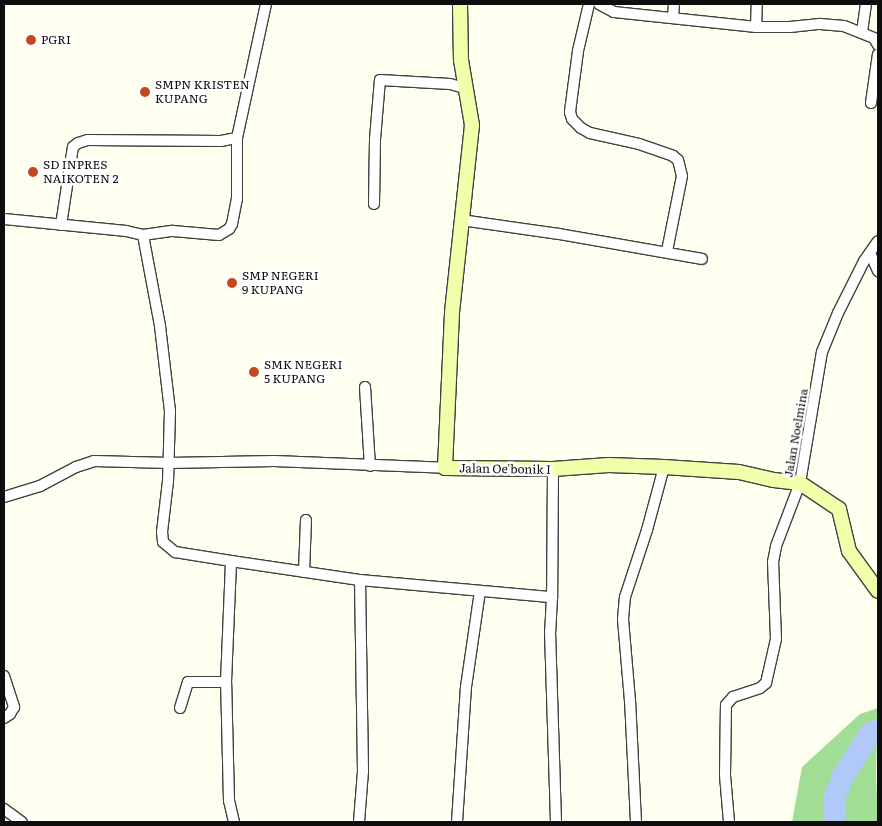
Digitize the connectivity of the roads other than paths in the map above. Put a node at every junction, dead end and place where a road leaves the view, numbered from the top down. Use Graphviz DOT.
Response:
graph roads {
  1 [pos="266,4"];
  2 [pos="460,4"];
  3 [pos="588,4"];
  4 [pos="599,4"];
  5 [pos="674,4"];
  6 [pos="757,4"];
  7 [pos="866,4"];
  8 [pos="673,18"];
  9 [pos="756,26"];
  10 [pos="862,32"];
  11 [pos="878,45"];
  12 [pos="878,54"];
  13 [pos="465,88"];
  14 [pos="871,103"];
  15 [pos="237,138"];
  16 [pos="374,204"];
  17 [pos="4,218"];
  18 [pos="461,220"];
  19 [pos="61,226"];
  20 [pos="143,235"];
  21 [pos="878,241"];
  22 [pos="667,251"];
  23 [pos="870,253"];
  24 [pos="702,259"];
  25 [pos="878,271"];
  26 [pos="364,387"];
  27 [pos="169,463"];
  28 [pos="370,466"];
  29 [pos="664,467"];
  30 [pos="445,468"];
  31 [pos="553,470"];
  32 [pos="800,483"];
  33 [pos="4,497"];
  34 [pos="306,520"];
  35 [pos="231,561"];
  36 [pos="304,572"];
  37 [pos="360,580"];
  38 [pos="878,591"];
  39 [pos="480,592"];
  40 [pos="552,597"];
  41 [pos="4,676"];
  42 [pos="226,682"];
  43 [pos="180,708"];
  44 [pos="4,718"];
  45 [pos="4,809"];
  46 [pos="22,822"];
  47 [pos="234,822"];
  48 [pos="359,822"];
  49 [pos="457,822"];
  50 [pos="556,822"];
  51 [pos="636,822"];
  52 [pos="729,822"];
  1 -- 15 [label="street"];
  2 -- 13 [label="street, Jalan Oe'bonik I"];
  3 -- 22 [label="street"];
  4 -- 8 [label="street"];
  5 -- 8 [label="street"];
  6 -- 9 [label="street"];
  7 -- 10 [label="street"];
  8 -- 9 [label="street"];
  9 -- 10 [label="street"];
  10 -- 11 [label="street"];
  12 -- 14 [label="street"];
  13 -- 16 [label="street"];
  13 -- 18 [label="street, Jalan Oe'bonik I"];
  15 -- 19 [label="street"];
  15 -- 20 [label="street"];
  17 -- 19 [label="street"];
  18 -- 22 [label="street"];
  18 -- 30 [label="street, Jalan Oe'bonik I"];
  19 -- 20 [label="street"];
  20 -- 27 [label="street"];
  21 -- 23 [label="street, Jalan Noelmina"];
  22 -- 24 [label="street"];
  23 -- 25 [label="street"];
  23 -- 32 [label="street, Jalan Noelmina"];
  26 -- 28 [label="street"];
  27 -- 28 [label="street"];
  27 -- 33 [label="street"];
  27 -- 35 [label="street"];
  28 -- 30 [label="street"];
  29 -- 31 [label="street, Jalan Oe'bonik I"];
  29 -- 32 [label="street, Jalan Oe'bonik I"];
  29 -- 51 [label="street"];
  30 -- 31 [label="street, Jalan Oe'bonik I"];
  31 -- 40 [label="street"];
  32 -- 38 [label="street, Jalan Oe'bonik I"];
  32 -- 52 [label="street, Jalan Noelmina"];
  34 -- 36 [label="street"];
  35 -- 36 [label="street"];
  35 -- 42 [label="street"];
  36 -- 37 [label="street"];
  37 -- 39 [label="street"];
  37 -- 48 [label="street"];
  39 -- 40 [label="street"];
  39 -- 49 [label="street"];
  40 -- 50 [label="street"];
  41 -- 44 [label="street"];
  42 -- 43 [label="street"];
  42 -- 47 [label="street"];
  45 -- 46 [label="street"];
}
